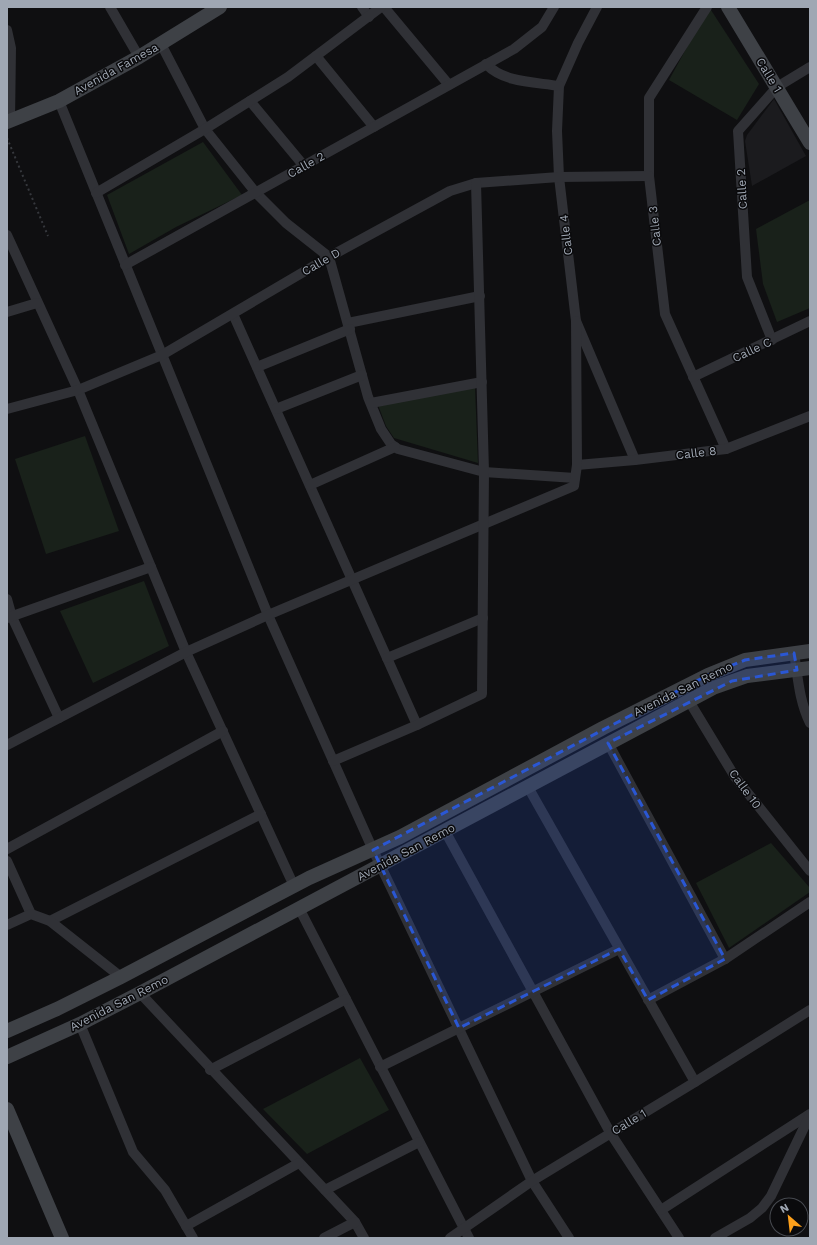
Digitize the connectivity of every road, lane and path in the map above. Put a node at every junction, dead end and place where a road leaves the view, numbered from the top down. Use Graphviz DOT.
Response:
graph roads {
  1 [pos="110,7"];
  2 [pos="220,7"];
  3 [pos="362,7"];
  4 [pos="383,7"];
  5 [pos="598,7"];
  6 [pos="707,7"];
  7 [pos="728,7"];
  8 [pos="552,8"];
  9 [pos="369,17"];
  10 [pos="7,30"];
  11 [pos="161,44"];
  12 [pos="316,56"];
  13 [pos="139,57"];
  14 [pos="486,64"];
  15 [pos="810,67"];
  16 [pos="450,85"];
  17 [pos="559,86"];
  18 [pos="777,87"];
  19 [pos="59,101"];
  20 [pos="250,101"];
  21 [pos="8,122"];
  22 [pos="374,127"];
  23 [pos="205,129"];
  24 [pos="7,138"];
  25 [pos="810,143"];
  26 [pos="304,166"];
  27 [pos="649,176"];
  28 [pos="559,177"];
  29 [pos="476,183"];
  30 [pos="96,192"];
  31 [pos="256,193"];
  32 [pos="7,235"];
  33 [pos="48,236"];
  34 [pos="329,257"];
  35 [pos="125,265"];
  36 [pos="480,296"];
  37 [pos="37,303"];
  38 [pos="7,312"];
  39 [pos="233,314"];
  40 [pos="576,320"];
  41 [pos="810,321"];
  42 [pos="349,326"];
  43 [pos="772,340"];
  44 [pos="162,355"];
  45 [pos="257,367"];
  46 [pos="362,375"];
  47 [pos="693,377"];
  48 [pos="482,382"];
  49 [pos="78,390"];
  50 [pos="371,403"];
  51 [pos="7,409"];
  52 [pos="276,409"];
  53 [pos="810,416"];
  54 [pos="395,446"];
  55 [pos="726,449"];
  56 [pos="635,460"];
  57 [pos="577,465"];
  58 [pos="484,472"];
  59 [pos="575,478"];
  60 [pos="310,485"];
  61 [pos="484,524"];
  62 [pos="151,567"];
  63 [pos="353,580"];
  64 [pos="7,599"];
  65 [pos="268,615"];
  66 [pos="9,618"];
  67 [pos="483,618"];
  68 [pos="810,651"];
  69 [pos="186,652"];
  70 [pos="794,653"];
  71 [pos="387,658"];
  72 [pos="803,669"];
  73 [pos="689,701"];
  74 [pos="59,718"];
  75 [pos="810,723"];
  76 [pos="417,725"];
  77 [pos="223,731"];
  78 [pos="608,743"];
  79 [pos="7,746"];
  80 [pos="333,761"];
  81 [pos="528,787"];
  82 [pos="261,814"];
  83 [pos="445,831"];
  84 [pos="7,849"];
  85 [pos="373,850"];
  86 [pos="7,861"];
  87 [pos="381,866"];
  88 [pos="810,871"];
  89 [pos="294,886"];
  90 [pos="810,902"];
  91 [pos="299,908"];
  92 [pos="31,914"];
  93 [pos="50,921"];
  94 [pos="7,925"];
  95 [pos="619,949"];
  96 [pos="725,959"];
  97 [pos="121,977"];
  98 [pos="533,992"];
  99 [pos="140,993"];
  100 [pos="346,999"];
  101 [pos="648,1000"];
  102 [pos="810,1010"];
  103 [pos="80,1024"];
  104 [pos="459,1028"];
  105 [pos="7,1031"];
  106 [pos="7,1057"];
  107 [pos="380,1067"];
  108 [pos="210,1070"];
  109 [pos="695,1082"];
  110 [pos="7,1109"];
  111 [pos="810,1115"];
  112 [pos="611,1134"];
  113 [pos="419,1142"];
  114 [pos="299,1164"];
  115 [pos="532,1181"];
  116 [pos="325,1190"];
  117 [pos="661,1210"];
  118 [pos="355,1222"];
  119 [pos="186,1226"];
  120 [pos="463,1228"];
  121 [pos="62,1238"];
  122 [pos="193,1238"];
  123 [pos="324,1238"];
  124 [pos="364,1238"];
  125 [pos="450,1238"];
  126 [pos="469,1238"];
  127 [pos="570,1238"];
  128 [pos="679,1238"];
  129 [pos="715,1238"];
  1 -- 13 [label="street"];
  2 -- 11 [label="main road, Avenida Famesa"];
  3 -- 9 [label="street"];
  4 -- 9 [label="street"];
  4 -- 16 [label="street"];
  5 -- 17 [label="street, Calle 4"];
  6 -- 27 [label="street, Calle 3"];
  7 -- 18 [label="main road, Calle 1"];
  8 -- 14 [label="street, Calle 2"];
  9 -- 12 [label="street"];
  10 -- 21 [label="street"];
  11 -- 13 [label="main road, Avenida Famesa"];
  11 -- 23 [label="street"];
  12 -- 20 [label="street"];
  12 -- 22 [label="street"];
  13 -- 19 [label="main road, Avenida Famesa"];
  14 -- 16 [label="street, Calle 2"];
  14 -- 17 [label="street"];
  15 -- 18 [label="street, Calle 2"];
  16 -- 22 [label="street, Calle 2"];
  17 -- 28 [label="street, Calle 4"];
  18 -- 25 [label="main road, Calle 1"];
  18 -- 43 [label="street, Calle 2"];
  19 -- 21 [label="main road, Avenida Famesa"];
  19 -- 30 [label="street"];
  20 -- 23 [label="street"];
  20 -- 26 [label="street"];
  22 -- 26 [label="street, Calle 2"];
  23 -- 30 [label="street"];
  23 -- 31 [label="street"];
  24 -- 33 [label="path"];
  26 -- 31 [label="street, Calle 2"];
  27 -- 28 [label="street, Calle D"];
  27 -- 47 [label="street, Calle 3"];
  28 -- 29 [label="street, Calle D"];
  28 -- 40 [label="street, Calle 4"];
  29 -- 34 [label="street, Calle D"];
  29 -- 36 [label="street"];
  30 -- 35 [label="street"];
  31 -- 34 [label="street"];
  31 -- 35 [label="street, Calle 2"];
  32 -- 37 [label="street"];
  34 -- 39 [label="street, Calle D"];
  34 -- 42 [label="street"];
  35 -- 44 [label="street"];
  36 -- 42 [label="street"];
  36 -- 48 [label="street"];
  37 -- 38 [label="street"];
  37 -- 49 [label="street"];
  39 -- 44 [label="street, Calle D"];
  39 -- 45 [label="street"];
  40 -- 56 [label="street, Calle 4"];
  40 -- 57 [label="street"];
  41 -- 43 [label="street, Calle C"];
  42 -- 45 [label="street"];
  42 -- 46 [label="street"];
  43 -- 47 [label="street, Calle C"];
  44 -- 49 [label="street, Calle D"];
  44 -- 65 [label="street"];
  45 -- 52 [label="street"];
  46 -- 50 [label="street"];
  46 -- 52 [label="street"];
  47 -- 55 [label="street, Calle 3"];
  48 -- 50 [label="street"];
  48 -- 58 [label="street"];
  49 -- 51 [label="street, Calle D"];
  49 -- 62 [label="street"];
  50 -- 54 [label="street"];
  52 -- 60 [label="street"];
  53 -- 55 [label="street, Calle 8"];
  54 -- 58 [label="street"];
  54 -- 60 [label="street"];
  55 -- 56 [label="street, Calle 8"];
  56 -- 57 [label="street, Calle 8"];
  57 -- 59 [label="street"];
  58 -- 59 [label="street"];
  58 -- 61 [label="street"];
  59 -- 61 [label="street"];
  60 -- 63 [label="street"];
  61 -- 63 [label="street"];
  61 -- 67 [label="street"];
  62 -- 66 [label="street"];
  62 -- 69 [label="street"];
  63 -- 65 [label="street"];
  63 -- 71 [label="street"];
  64 -- 66 [label="street"];
  65 -- 69 [label="street"];
  65 -- 80 [label="street"];
  66 -- 74 [label="street"];
  67 -- 71 [label="street"];
  67 -- 76 [label="street"];
  68 -- 70 [label="main road, Avenida San Remo"];
  69 -- 74 [label="street"];
  69 -- 77 [label="street"];
  70 -- 72 [label="street"];
  70 -- 85 [label="main road, Avenida San Remo"];
  71 -- 76 [label="street"];
  72 -- 73 [label="main road, Avenida San Remo"];
  72 -- 75 [label="street"];
  73 -- 78 [label="main road, Avenida San Remo"];
  73 -- 88 [label="street, Calle 10"];
  74 -- 79 [label="street"];
  76 -- 80 [label="street"];
  77 -- 82 [label="street"];
  77 -- 84 [label="street"];
  78 -- 81 [label="main road, Avenida San Remo"];
  78 -- 96 [label="street"];
  80 -- 85 [label="street"];
  81 -- 83 [label="main road, Avenida San Remo"];
  81 -- 95 [label="street"];
  82 -- 89 [label="street"];
  82 -- 93 [label="street"];
  83 -- 87 [label="main road, Avenida San Remo"];
  83 -- 98 [label="street"];
  85 -- 87 [label="street"];
  85 -- 89 [label="main road, Avenida San Remo"];
  86 -- 92 [label="street"];
  87 -- 91 [label="main road, Avenida San Remo"];
  87 -- 104 [label="street"];
  89 -- 97 [label="main road, Avenida San Remo"];
  90 -- 96 [label="street"];
  91 -- 99 [label="main road, Avenida San Remo"];
  91 -- 100 [label="street"];
  92 -- 93 [label="street"];
  92 -- 94 [label="street"];
  93 -- 97 [label="street"];
  95 -- 98 [label="street"];
  95 -- 101 [label="street"];
  96 -- 101 [label="street"];
  97 -- 105 [label="main road, Avenida San Remo"];
  98 -- 104 [label="street"];
  98 -- 112 [label="street"];
  99 -- 103 [label="main road, Avenida San Remo"];
  99 -- 108 [label="street"];
  100 -- 107 [label="street"];
  100 -- 108 [label="street"];
  101 -- 109 [label="street"];
  102 -- 109 [label="street, Calle 1"];
  103 -- 106 [label="main road, Avenida San Remo"];
  103 -- 119 [label="street"];
  104 -- 107 [label="street"];
  104 -- 115 [label="street"];
  107 -- 113 [label="street"];
  108 -- 114 [label="street"];
  109 -- 112 [label="street, Calle 1"];
  110 -- 121 [label="main road"];
  111 -- 117 [label="street"];
  111 -- 129 [label="street"];
  112 -- 115 [label="street, Calle 1"];
  112 -- 117 [label="street"];
  113 -- 116 [label="street"];
  113 -- 120 [label="street"];
  114 -- 116 [label="street"];
  114 -- 119 [label="street"];
  115 -- 120 [label="street, Calle 1"];
  115 -- 127 [label="street"];
  116 -- 118 [label="street"];
  117 -- 128 [label="street"];
  118 -- 123 [label="street"];
  118 -- 124 [label="street"];
  119 -- 122 [label="street"];
  120 -- 125 [label="street, Calle 1"];
  120 -- 126 [label="street"];
}
